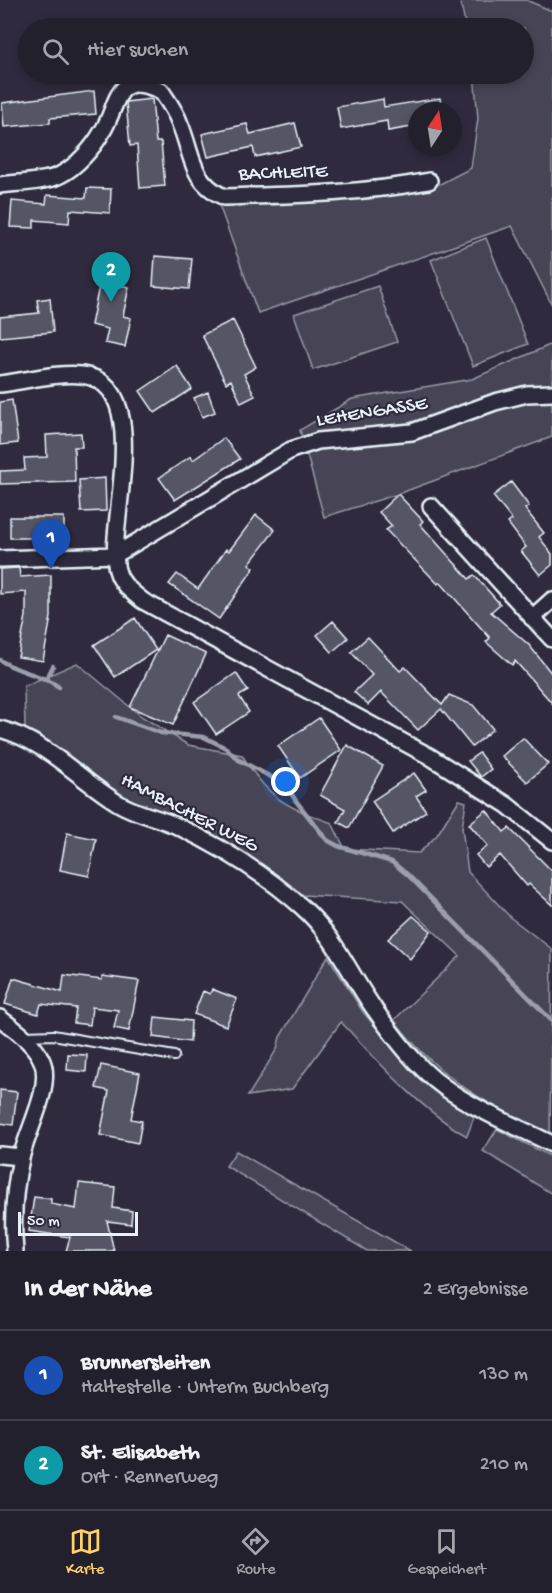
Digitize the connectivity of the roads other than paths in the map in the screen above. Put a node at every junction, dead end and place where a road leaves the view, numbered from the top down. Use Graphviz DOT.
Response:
graph roads {
  1 [pos="429,181"];
  2 [pos="0,185"];
  3 [pos="0,384"];
  4 [pos="552,393"];
  5 [pos="431,506"];
  6 [pos="115,555"];
  7 [pos="0,559"];
  8 [pos="552,600"];
  9 [pos="532,618"];
  10 [pos="552,639"];
  11 [pos="0,729"];
  12 [pos="552,841"];
  13 [pos="0,1018"];
  14 [pos="24,1036"];
  15 [pos="174,1056"];
  16 [pos="552,1144"];
  17 [pos="0,1155"];
  18 [pos="21,1157"];
  19 [pos="15,1251"];
  1 -- 2 [label="street, BACHLEITE"];
  3 -- 6 [label="street"];
  4 -- 6 [label="street, LEHENGASSE"];
  5 -- 9 [label="street"];
  6 -- 7 [label="street"];
  6 -- 12 [label="street"];
  8 -- 9 [label="street"];
  9 -- 10 [label="street"];
  11 -- 16 [label="street, HAMBACHER WEG"];
  13 -- 14 [label="street"];
  14 -- 15 [label="lane"];
  14 -- 18 [label="street"];
  17 -- 18 [label="street"];
  18 -- 19 [label="street"];
}
